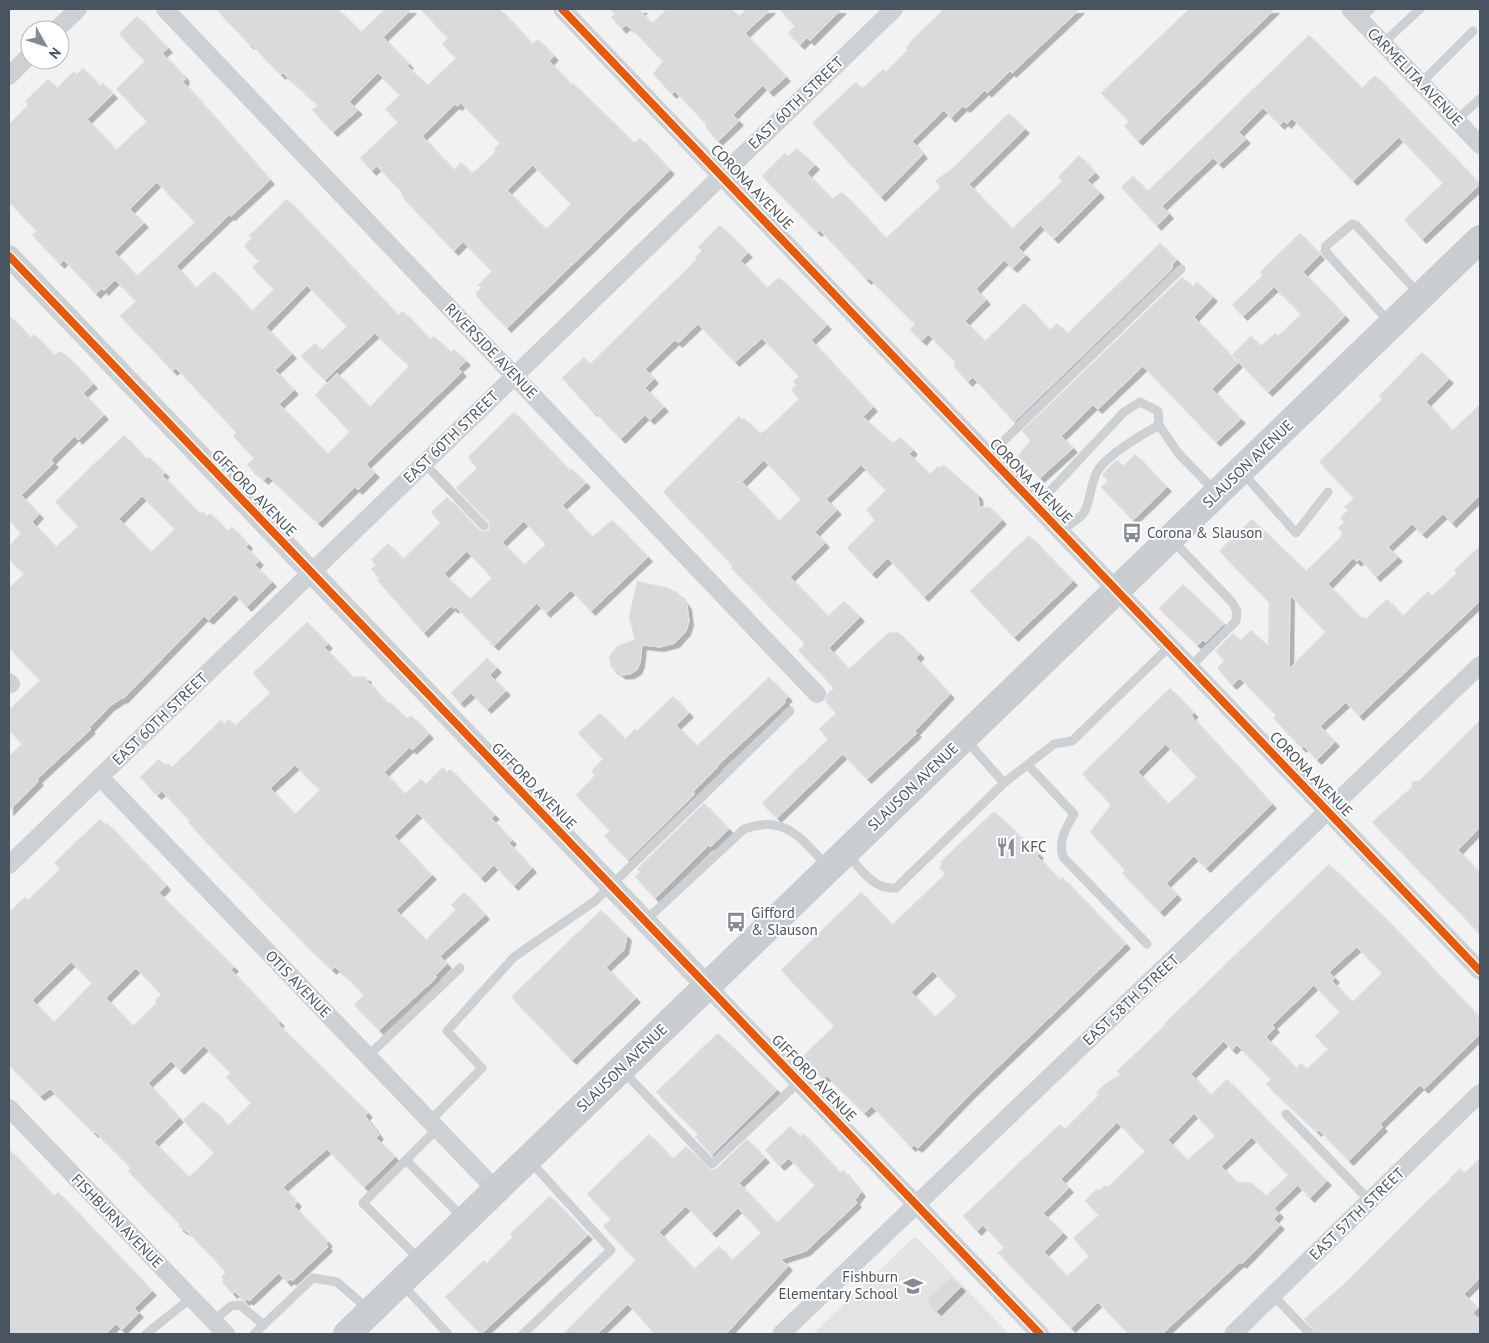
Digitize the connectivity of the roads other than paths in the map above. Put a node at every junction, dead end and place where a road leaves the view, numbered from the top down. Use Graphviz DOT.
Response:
graph roads {
  1 [pos="78,9"];
  2 [pos="165,9"];
  3 [pos="562,9"];
  4 [pos="894,9"];
  5 [pos="1420,9"];
  6 [pos="1360,12"];
  7 [pos="66,20"];
  8 [pos="1473,31"];
  9 [pos="1383,43"];
  10 [pos="20,65"];
  11 [pos="9,76"];
  12 [pos="1421,82"];
  13 [pos="1480,99"];
  14 [pos="1456,120"];
  15 [pos="1480,145"];
  16 [pos="722,176"];
  17 [pos="1480,239"];
  18 [pos="9,256"];
  19 [pos="1181,269"];
  20 [pos="1421,296"];
  21 [pos="1392,324"];
  22 [pos="514,376"];
  23 [pos="1159,425"];
  24 [pos="988,456"];
  25 [pos="424,463"];
  26 [pos="1241,471"];
  27 [pos="1328,492"];
  28 [pos="1217,493"];
  29 [pos="1036,506"];
  30 [pos="484,526"];
  31 [pos="1060,531"];
  32 [pos="1171,538"];
  33 [pos="311,573"];
  34 [pos="1117,591"];
  35 [pos="1170,646"];
  36 [pos="1480,665"];
  37 [pos="1190,667"];
  38 [pos="816,694"];
  39 [pos="790,710"];
  40 [pos="964,738"];
  41 [pos="1028,765"];
  42 [pos="100,777"];
  43 [pos="1004,783"];
  44 [pos="1328,812"];
  45 [pos="837,860"];
  46 [pos="9,865"];
  47 [pos="611,886"];
  48 [pos="645,921"];
  49 [pos="1147,944"];
  50 [pos="460,968"];
  51 [pos="1480,971"];
  52 [pos="707,986"];
  53 [pos="368,1056"];
  54 [pos="621,1069"];
  55 [pos="799,1082"];
  56 [pos="1480,1093"];
  57 [pos="9,1108"];
  58 [pos="1286,1114"];
  59 [pos="434,1125"];
  60 [pos="528,1159"];
  61 [pos="406,1160"];
  62 [pos="497,1191"];
  63 [pos="1370,1201"];
  64 [pos="915,1204"];
  65 [pos="465,1220"];
  66 [pos="422,1262"];
  67 [pos="400,1282"];
  68 [pos="1274,1296"];
  69 [pos="191,1298"];
  70 [pos="370,1311"];
  71 [pos="213,1321"];
  72 [pos="264,1325"];
  73 [pos="350,1333"];
  74 [pos="146,1334"];
  75 [pos="226,1334"];
  76 [pos="254,1334"];
  77 [pos="448,1334"];
  78 [pos="523,1334"];
  79 [pos="781,1334"];
  80 [pos="1040,1334"];
  81 [pos="1233,1334"];
  82 [pos="1310,1334"];
  1 -- 7 [label="street"];
  2 -- 22 [label="street, RIVERSIDE AVENUE"];
  3 -- 16 [label="street, CORONA AVENUE"];
  4 -- 16 [label="street, EAST 60TH STREET"];
  5 -- 9 [label="lane"];
  6 -- 9 [label="street, CARMELITA AVENUE"];
  8 -- 12 [label="lane"];
  9 -- 12 [label="street, CARMELITA AVENUE"];
  10 -- 11 [label="street"];
  12 -- 14 [label="street, CARMELITA AVENUE"];
  13 -- 14 [label="lane"];
  14 -- 15 [label="street, CARMELITA AVENUE"];
  16 -- 22 [label="street, EAST 60TH STREET"];
  16 -- 24 [label="street, CORONA AVENUE"];
  17 -- 20 [label="main road, SLAUSON AVENUE"];
  18 -- 33 [label="street, GIFFORD AVENUE"];
  19 -- 24 [label="lane"];
  20 -- 21 [label="main road, SLAUSON AVENUE"];
  20 -- 21 [label="lane"];
  21 -- 26 [label="main road, SLAUSON AVENUE"];
  22 -- 25 [label="street, EAST 60TH STREET"];
  22 -- 38 [label="street, RIVERSIDE AVENUE"];
  23 -- 28 [label="lane"];
  23 -- 29 [label="lane"];
  23 -- 31 [label="lane"];
  24 -- 29 [label="street, CORONA AVENUE"];
  25 -- 30 [label="lane"];
  25 -- 33 [label="street, EAST 60TH STREET"];
  26 -- 27 [label="lane"];
  26 -- 28 [label="main road, SLAUSON AVENUE"];
  28 -- 32 [label="main road, SLAUSON AVENUE"];
  29 -- 31 [label="street, CORONA AVENUE"];
  31 -- 34 [label="street, CORONA AVENUE"];
  32 -- 34 [label="main road, SLAUSON AVENUE"];
  32 -- 37 [label="lane"];
  33 -- 42 [label="street, EAST 60TH STREET"];
  33 -- 47 [label="street, GIFFORD AVENUE"];
  34 -- 35 [label="street, CORONA AVENUE"];
  34 -- 40 [label="main road, SLAUSON AVENUE"];
  35 -- 37 [label="street, CORONA AVENUE"];
  35 -- 41 [label="lane"];
  36 -- 44 [label="street, EAST 58TH STREET"];
  37 -- 44 [label="street, CORONA AVENUE"];
  39 -- 47 [label="lane"];
  40 -- 43 [label="lane"];
  40 -- 45 [label="main road, SLAUSON AVENUE"];
  41 -- 43 [label="lane"];
  41 -- 49 [label="lane"];
  42 -- 46 [label="street, EAST 60TH STREET"];
  42 -- 53 [label="street, OTIS AVENUE"];
  43 -- 45 [label="lane"];
  44 -- 51 [label="street, CORONA AVENUE"];
  44 -- 64 [label="street, EAST 58TH STREET"];
  45 -- 48 [label="lane"];
  45 -- 52 [label="main road, SLAUSON AVENUE"];
  47 -- 48 [label="street, GIFFORD AVENUE"];
  47 -- 59 [label="lane"];
  48 -- 52 [label="street, GIFFORD AVENUE"];
  50 -- 53 [label="lane"];
  52 -- 54 [label="main road, SLAUSON AVENUE"];
  52 -- 55 [label="street, GIFFORD AVENUE"];
  53 -- 59 [label="street, OTIS AVENUE"];
  54 -- 55 [label="lane"];
  54 -- 60 [label="main road, SLAUSON AVENUE"];
  55 -- 64 [label="street, GIFFORD AVENUE"];
  56 -- 63 [label="street, EAST 57TH STREET"];
  57 -- 69 [label="street, FISHBURN AVENUE"];
  58 -- 63 [label="lane"];
  59 -- 61 [label="lane"];
  59 -- 62 [label="street, OTIS AVENUE"];
  60 -- 62 [label="main road, SLAUSON AVENUE"];
  60 -- 78 [label="lane"];
  61 -- 65 [label="lane"];
  61 -- 66 [label="lane"];
  62 -- 65 [label="main road, SLAUSON AVENUE"];
  63 -- 68 [label="street, EAST 57TH STREET"];
  64 -- 79 [label="street, EAST 58TH STREET"];
  64 -- 80 [label="street, GIFFORD AVENUE"];
  65 -- 66 [label="main road, SLAUSON AVENUE"];
  66 -- 67 [label="main road, SLAUSON AVENUE"];
  67 -- 70 [label="main road, SLAUSON AVENUE"];
  67 -- 77 [label="lane"];
  68 -- 81 [label="street, EAST 57TH STREET"];
  68 -- 82 [label="lane"];
  69 -- 71 [label="street, FISHBURN AVENUE"];
  69 -- 74 [label="lane"];
  70 -- 72 [label="lane"];
  70 -- 73 [label="main road, SLAUSON AVENUE"];
  71 -- 72 [label="lane"];
  71 -- 75 [label="street, FISHBURN AVENUE"];
  72 -- 76 [label="lane"];
}
